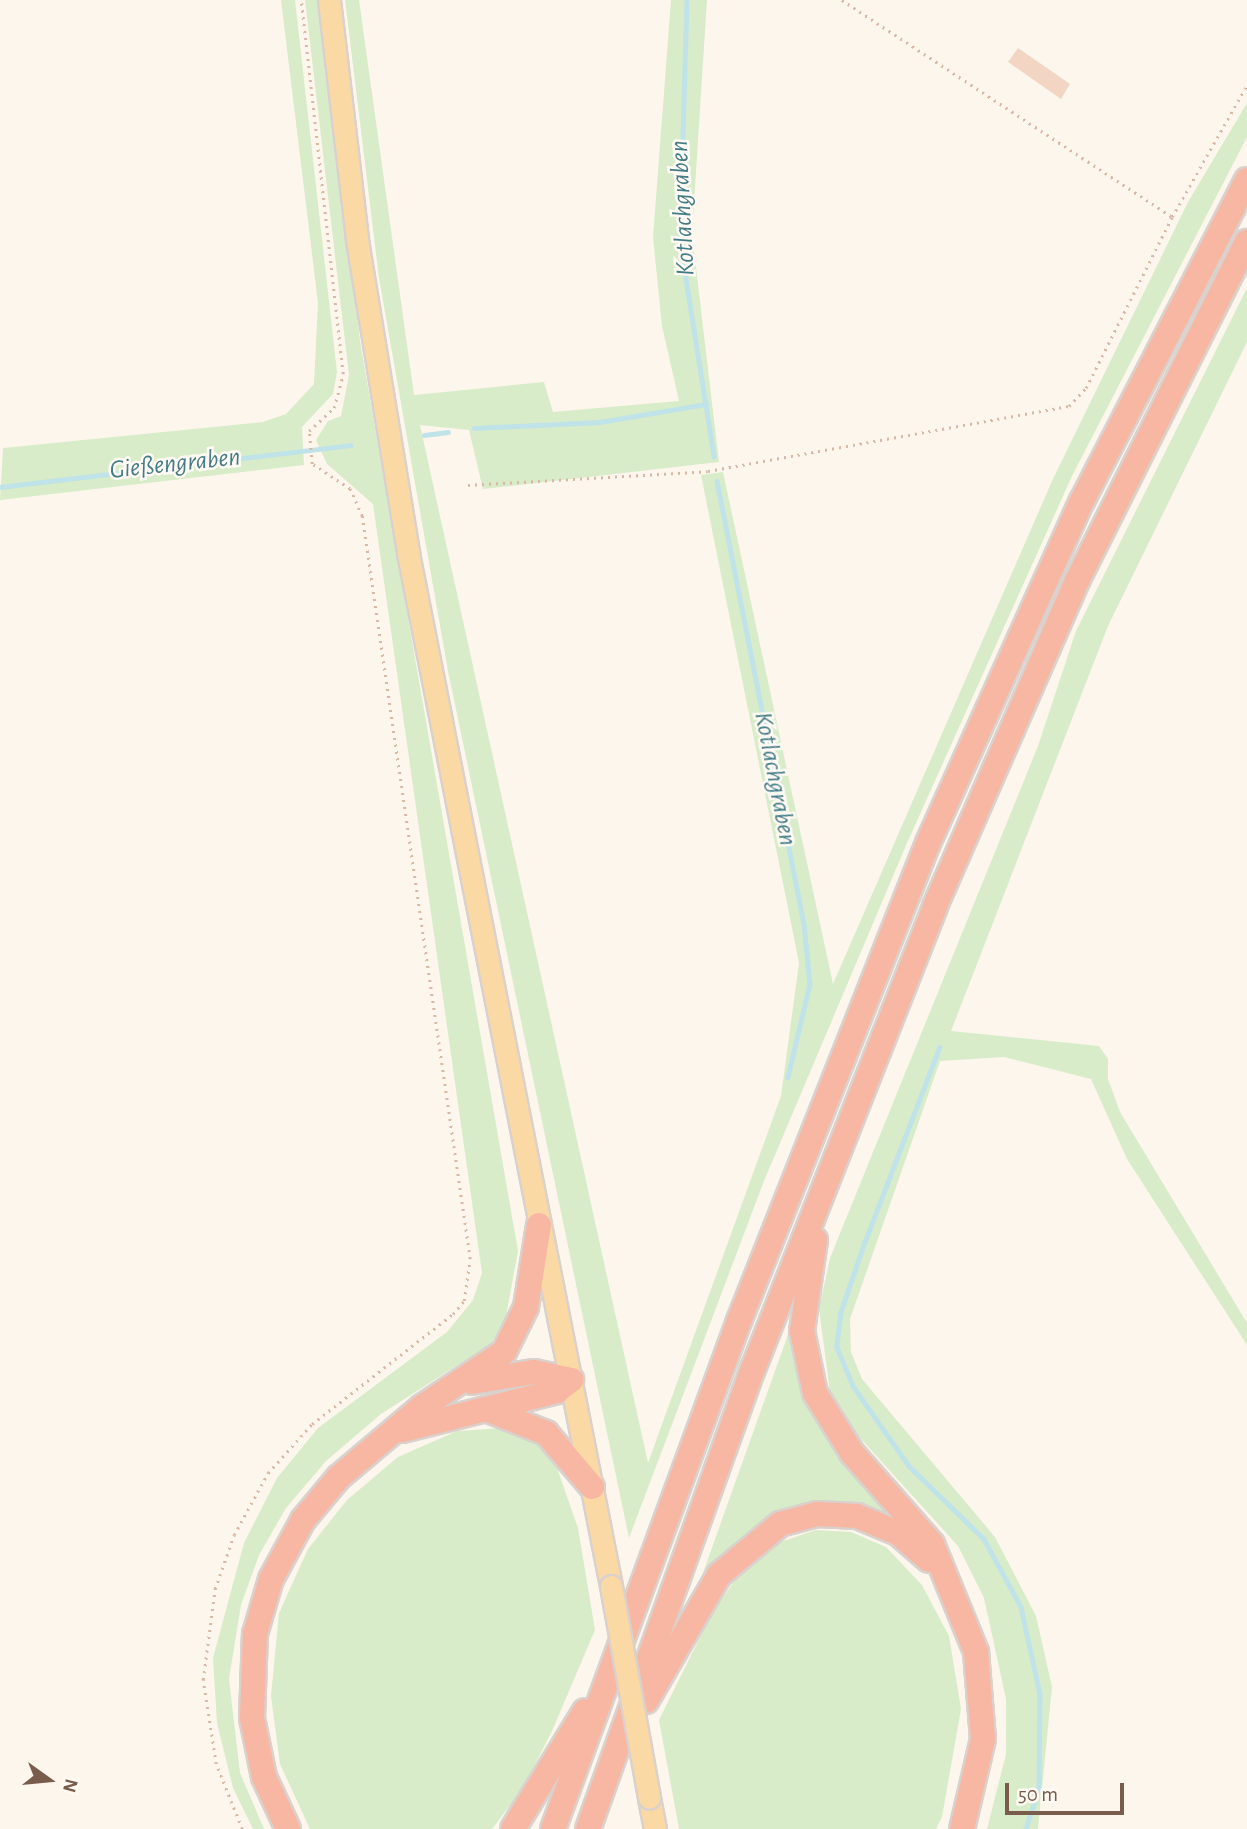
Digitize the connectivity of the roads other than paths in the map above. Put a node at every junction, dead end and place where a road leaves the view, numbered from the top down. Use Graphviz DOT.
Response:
graph roads {
  1 [pos="329,0"];
  2 [pos="1247,180"];
  3 [pos="1247,242"];
  4 [pos="824,1187"];
  5 [pos="539,1225"];
  6 [pos="571,1380"];
  7 [pos="461,1384"];
  8 [pos="482,1408"];
  9 [pos="396,1431"];
  10 [pos="592,1487"];
  11 [pos="951,1584"];
  12 [pos="606,1678"];
  13 [pos="611,1766"];
  14 [pos="288,1829"];
  15 [pos="513,1829"];
  16 [pos="553,1829"];
  17 [pos="588,1829"];
  18 [pos="655,1829"];
  19 [pos="962,1829"];
  1 -- 5 [label="main road"];
  2 -- 12 [label="highway"];
  3 -- 4 [label="highway"];
  4 -- 11 [label="highway"];
  4 -- 13 [label="highway"];
  5 -- 6 [label="main road"];
  5 -- 7 [label="highway"];
  6 -- 7 [label="highway"];
  6 -- 8 [label="highway"];
  6 -- 10 [label="main road"];
  7 -- 9 [label="highway"];
  8 -- 9 [label="highway"];
  8 -- 10 [label="highway"];
  9 -- 14 [label="highway"];
  10 -- 18 [label="main road, bridge"];
  11 -- 13 [label="highway"];
  11 -- 19 [label="highway"];
  12 -- 15 [label="highway"];
  12 -- 16 [label="highway"];
  13 -- 17 [label="highway"];
}
